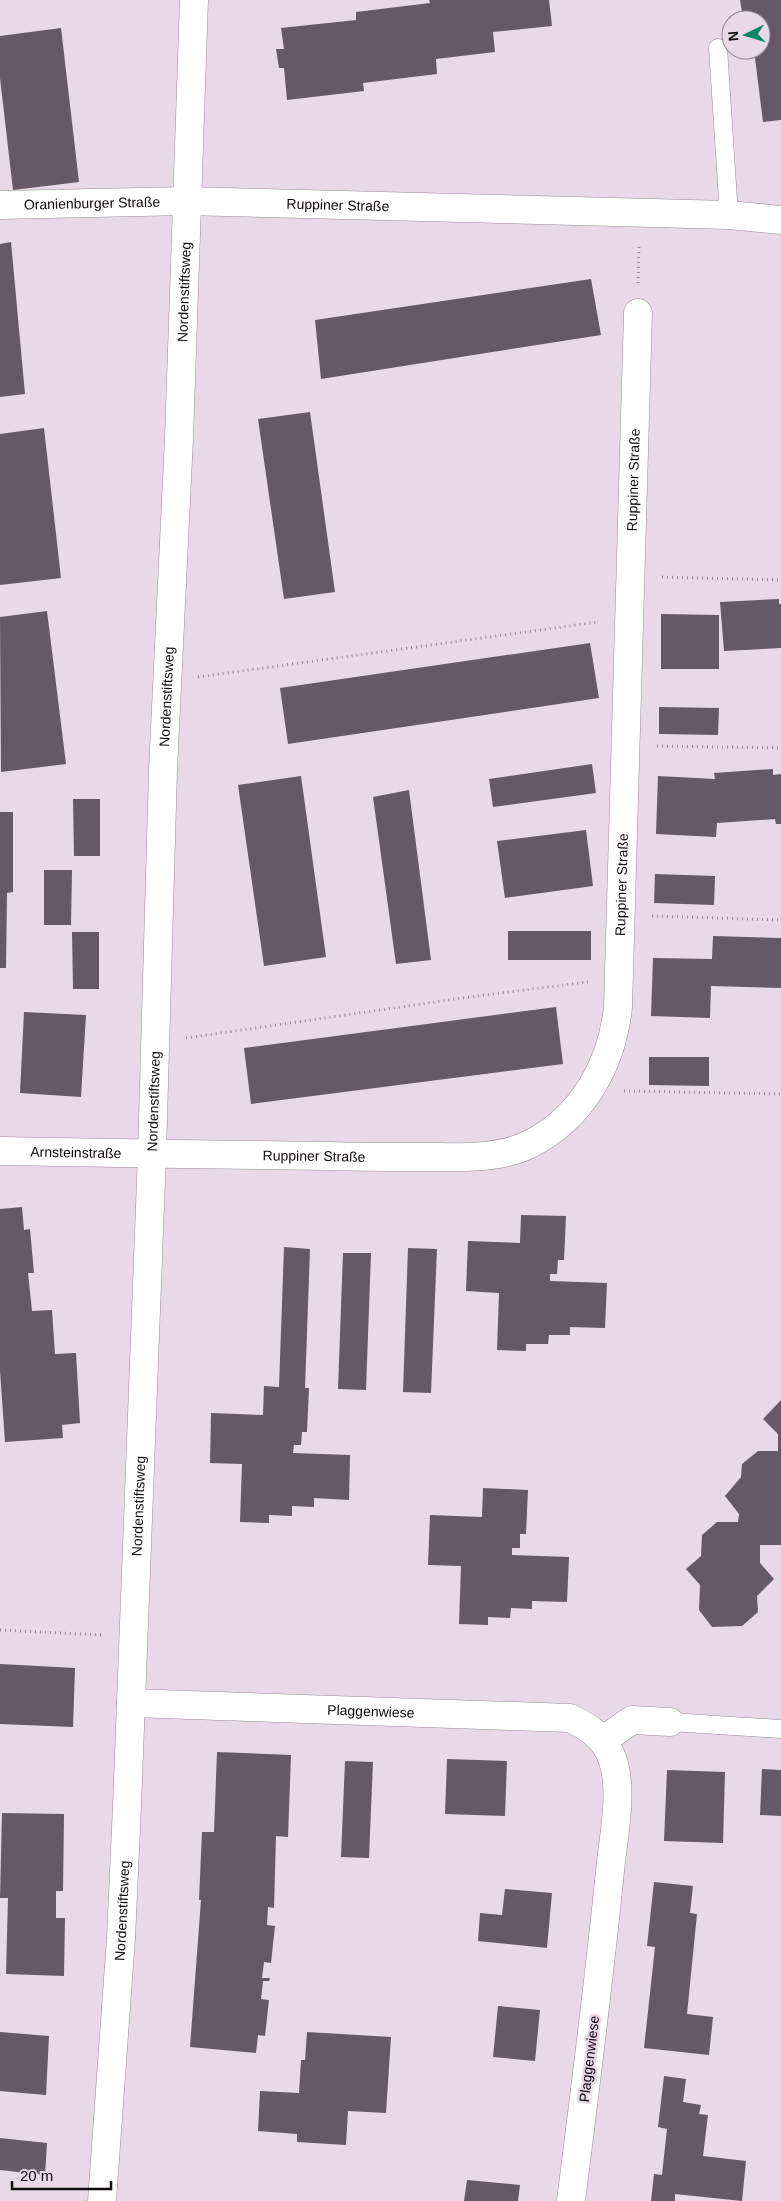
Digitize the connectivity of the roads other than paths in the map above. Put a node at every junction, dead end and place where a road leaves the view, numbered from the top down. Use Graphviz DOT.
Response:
graph roads {
  1 [pos="194,0"];
  2 [pos="718,48"];
  3 [pos="186,201"];
  4 [pos="0,205"];
  5 [pos="729,215"];
  6 [pos="781,220"];
  7 [pos="638,313"];
  8 [pos="0,1151"];
  9 [pos="152,1154"];
  10 [pos="131,1704"];
  11 [pos="670,1722"];
  12 [pos="781,1730"];
  13 [pos="603,1740"];
  14 [pos="102,2201"];
  15 [pos="571,2201"];
  1 -- 3 [label="street, Nordenstiftsweg"];
  2 -- 5 [label="lane"];
  3 -- 4 [label="street, Oranienburger Straße"];
  3 -- 5 [label="street, Ruppiner Straße"];
  3 -- 9 [label="street, Nordenstiftsweg"];
  5 -- 6 [label="street, Ruppiner Straße"];
  7 -- 9 [label="street, Ruppiner Straße"];
  8 -- 9 [label="street, Arnsteinstraße"];
  9 -- 10 [label="street, Nordenstiftsweg"];
  10 -- 13 [label="street, Plaggenwiese"];
  10 -- 14 [label="street, Nordenstiftsweg"];
  11 -- 12 [label="lane"];
  11 -- 13 [label="street"];
  13 -- 15 [label="street, Plaggenwiese"];
}
